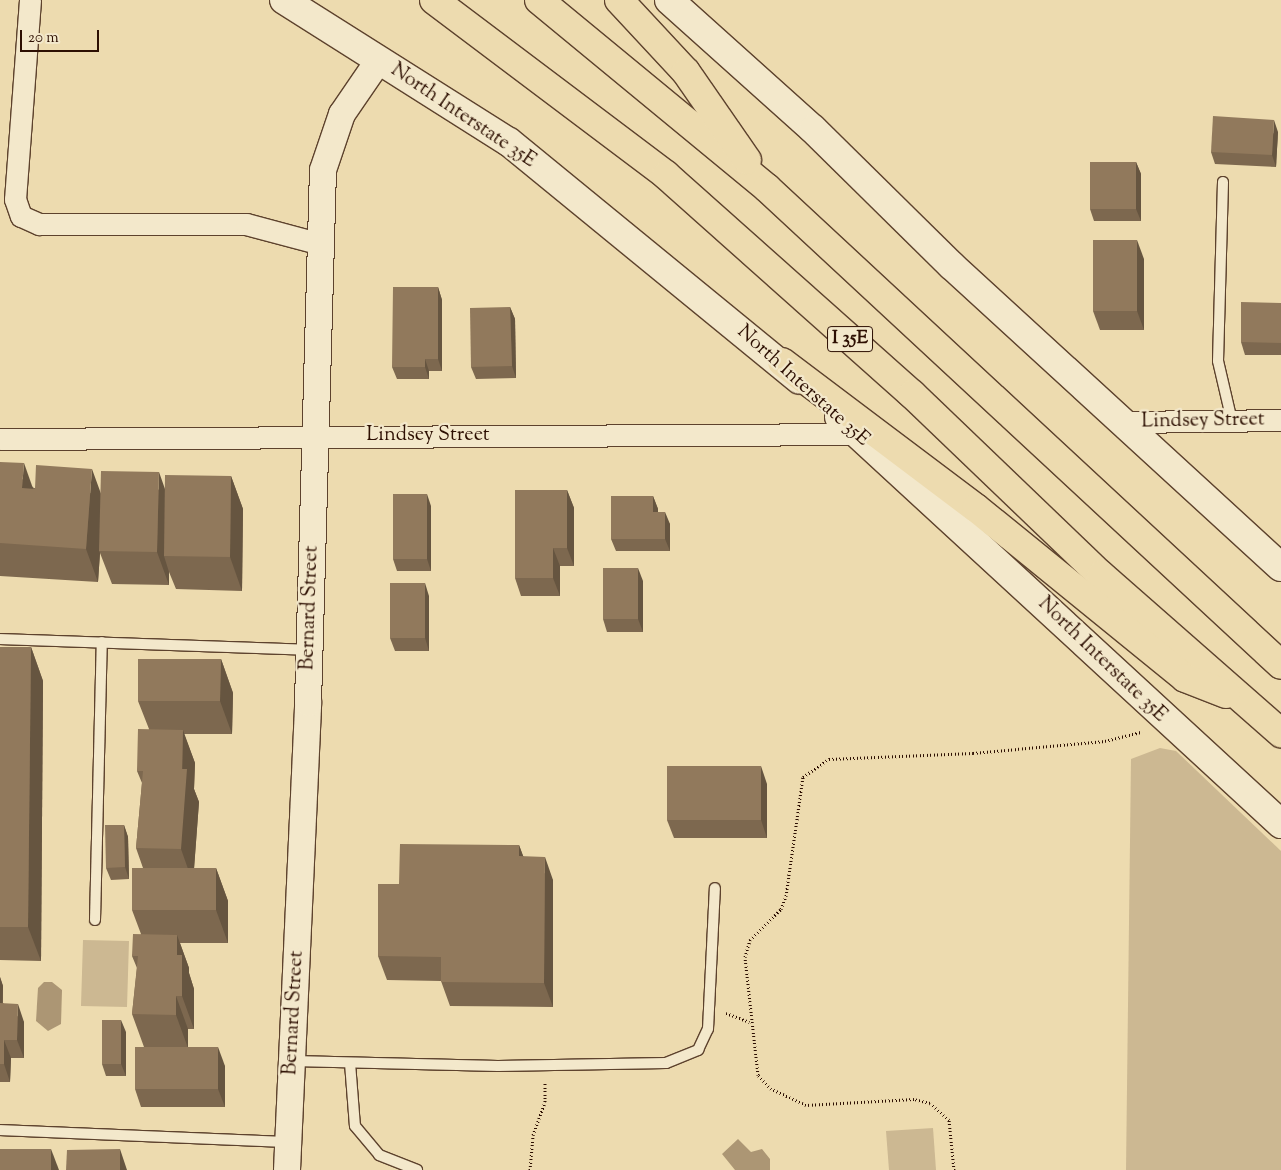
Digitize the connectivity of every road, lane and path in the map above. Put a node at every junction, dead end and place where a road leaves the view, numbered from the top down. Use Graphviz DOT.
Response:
graph roads {
  1 [pos="30,0"];
  2 [pos="284,0"];
  3 [pos="434,0"];
  4 [pos="539,0"];
  5 [pos="619,0"];
  6 [pos="669,0"];
  7 [pos="379,60"];
  8 [pos="1223,182"];
  9 [pos="767,188"];
  10 [pos="321,244"];
  11 [pos="782,362"];
  12 [pos="1281,420"];
  13 [pos="1232,421"];
  14 [pos="1125,422"];
  15 [pos="856,434"];
  16 [pos="315,436"];
  17 [pos="0,439"];
  18 [pos="1281,567"];
  19 [pos="0,639"];
  20 [pos="102,642"];
  21 [pos="309,650"];
  22 [pos="1281,665"];
  23 [pos="1246,702"];
  24 [pos="1169,726"];
  25 [pos="1281,733"];
  26 [pos="1281,824"];
  27 [pos="715,888"];
  28 [pos="95,920"];
  29 [pos="712,1007"];
  30 [pos="749,1022"];
  31 [pos="292,1061"];
  32 [pos="350,1063"];
  33 [pos="545,1066"];
  34 [pos="0,1130"];
  35 [pos="288,1142"];
  36 [pos="287,1170"];
  37 [pos="417,1170"];
  38 [pos="530,1170"];
  39 [pos="954,1170"];
  1 -- 10 [label="street"];
  2 -- 7 [label="main road, North Interstate 35E"];
  3 -- 23 [label="highway, I 35E"];
  4 -- 9 [label="highway, I 35E"];
  5 -- 9 [label="highway"];
  6 -- 14 [label="main road"];
  7 -- 10 [label="street, Bernard Street"];
  7 -- 11 [label="main road, North Interstate 35E"];
  8 -- 13 [label="lane"];
  9 -- 22 [label="highway, I 35E"];
  10 -- 16 [label="street, Bernard Street"];
  11 -- 15 [label="main road, North Interstate 35E"];
  11 -- 23 [label="highway"];
  12 -- 13 [label="street, Lindsey Street"];
  13 -- 14 [label="street, Lindsey Street"];
  14 -- 18 [label="main road"];
  15 -- 16 [label="street, Lindsey Street"];
  15 -- 24 [label="main road, North Interstate 35E"];
  16 -- 17 [label="street, Lindsey Street"];
  16 -- 21 [label="street, Bernard Street"];
  19 -- 20 [label="lane"];
  20 -- 21 [label="lane"];
  20 -- 28 [label="lane"];
  21 -- 31 [label="street, Bernard Street"];
  23 -- 25 [label="highway, I 35E"];
  24 -- 26 [label="main road, North Interstate 35E"];
  24 -- 30 [label="path"];
  27 -- 29 [label="lane"];
  29 -- 30 [label="path"];
  29 -- 33 [label="lane"];
  30 -- 39 [label="path"];
  31 -- 32 [label="lane"];
  31 -- 35 [label="street, Bernard Street"];
  32 -- 33 [label="lane"];
  32 -- 37 [label="lane"];
  33 -- 38 [label="path"];
  34 -- 35 [label="lane"];
  35 -- 36 [label="street, Bernard Street"];
}
